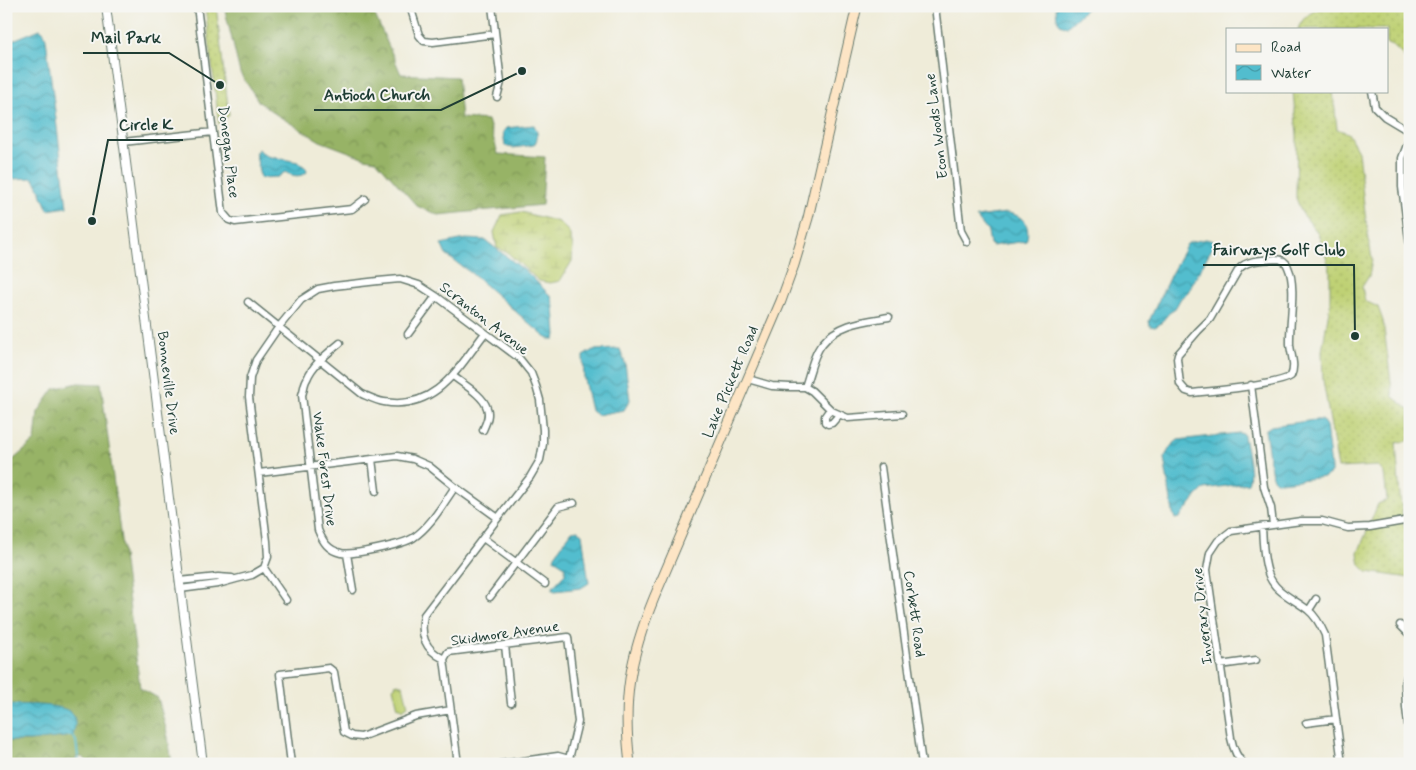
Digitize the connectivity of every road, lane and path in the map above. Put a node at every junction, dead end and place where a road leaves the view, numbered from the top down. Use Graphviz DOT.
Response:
graph roads {
  1 [pos="106,6"];
  2 [pos="197,6"];
  3 [pos="410,6"];
  4 [pos="492,6"];
  5 [pos="857,6"];
  6 [pos="935,6"];
  7 [pos="495,34"];
  8 [pos="1372,92"];
  9 [pos="497,98"];
  10 [pos="213,132"];
  11 [pos="1410,132"];
  12 [pos="1410,137"];
  13 [pos="123,142"];
  14 [pos="365,199"];
  15 [pos="968,242"];
  16 [pos="1410,248"];
  17 [pos="436,296"];
  18 [pos="248,302"];
  19 [pos="889,317"];
  20 [pos="278,328"];
  21 [pos="485,333"];
  22 [pos="408,334"];
  23 [pos="340,343"];
  24 [pos="320,361"];
  25 [pos="453,376"];
  26 [pos="748,379"];
  27 [pos="1250,385"];
  28 [pos="805,387"];
  29 [pos="830,409"];
  30 [pos="902,414"];
  31 [pos="840,415"];
  32 [pos="483,430"];
  33 [pos="372,458"];
  34 [pos="311,466"];
  35 [pos="881,467"];
  36 [pos="259,473"];
  37 [pos="455,487"];
  38 [pos="376,491"];
  39 [pos="574,503"];
  40 [pos="498,518"];
  41 [pos="1410,520"];
  42 [pos="1273,525"];
  43 [pos="1262,527"];
  44 [pos="483,538"];
  45 [pos="347,554"];
  46 [pos="516,563"];
  47 [pos="264,568"];
  48 [pos="545,584"];
  49 [pos="180,585"];
  50 [pos="353,590"];
  51 [pos="490,597"];
  52 [pos="1316,599"];
  53 [pos="286,600"];
  54 [pos="1309,610"];
  55 [pos="1400,625"];
  56 [pos="1410,635"];
  57 [pos="505,645"];
  58 [pos="444,659"];
  59 [pos="1256,660"];
  60 [pos="1220,665"];
  61 [pos="1410,666"];
  62 [pos="511,703"];
  63 [pos="451,710"];
  64 [pos="1336,720"];
  65 [pos="1306,723"];
  66 [pos="1410,741"];
  67 [pos="569,759"];
  68 [pos="518,762"];
  69 [pos="202,764"];
  70 [pos="291,764"];
  71 [pos="458,764"];
  72 [pos="500,764"];
  73 [pos="577,764"];
  74 [pos="630,764"];
  75 [pos="922,764"];
  76 [pos="1244,764"];
  77 [pos="1342,764"];
  1 -- 13 [label="street, Bonneville Drive"];
  2 -- 10 [label="street, Donegan Place"];
  3 -- 7 [label="street"];
  4 -- 7 [label="street"];
  5 -- 26 [label="main road, Lake Pickett Road"];
  6 -- 15 [label="street, Econ Woods Lane"];
  7 -- 9 [label="street"];
  8 -- 11 [label="street"];
  10 -- 13 [label="street"];
  10 -- 14 [label="street, Donegan Place"];
  12 -- 16 [label="street"];
  13 -- 49 [label="street, Bonneville Drive"];
  17 -- 20 [label="street, Scranton Avenue"];
  17 -- 21 [label="street, Scranton Avenue"];
  17 -- 22 [label="street"];
  18 -- 20 [label="street"];
  19 -- 28 [label="street"];
  20 -- 24 [label="street"];
  20 -- 36 [label="street, Scranton Avenue"];
  21 -- 25 [label="street"];
  21 -- 40 [label="street, Scranton Avenue"];
  23 -- 24 [label="street, Wake Forest Drive"];
  24 -- 25 [label="street"];
  24 -- 34 [label="street, Wake Forest Drive"];
  25 -- 32 [label="street"];
  26 -- 28 [label="street"];
  26 -- 74 [label="main road, Lake Pickett Road"];
  27 -- 27 [label="street"];
  27 -- 42 [label="street"];
  28 -- 29 [label="street"];
  29 -- 31 [label="street"];
  29 -- 31 [label="street"];
  30 -- 31 [label="street"];
  33 -- 34 [label="street"];
  33 -- 37 [label="street"];
  33 -- 38 [label="street"];
  34 -- 36 [label="street"];
  34 -- 45 [label="street, Wake Forest Drive"];
  35 -- 75 [label="street, Corbett Road"];
  36 -- 47 [label="street, Scranton Avenue"];
  37 -- 40 [label="street"];
  37 -- 45 [label="street"];
  39 -- 46 [label="street"];
  40 -- 44 [label="street, Scranton Avenue"];
  41 -- 42 [label="street, Inverary Drive"];
  42 -- 43 [label="street, Inverary Drive"];
  43 -- 54 [label="street"];
  43 -- 60 [label="street, Inverary Drive"];
  44 -- 46 [label="street"];
  44 -- 58 [label="street, Scranton Avenue"];
  45 -- 50 [label="street"];
  46 -- 48 [label="street"];
  46 -- 51 [label="street"];
  47 -- 49 [label="street"];
  47 -- 53 [label="street"];
  49 -- 69 [label="street, Bonneville Drive"];
  52 -- 54 [label="street"];
  54 -- 64 [label="street"];
  55 -- 56 [label="street"];
  57 -- 58 [label="street, Skidmore Avenue"];
  57 -- 62 [label="street"];
  57 -- 67 [label="street, Skidmore Avenue"];
  58 -- 63 [label="street"];
  59 -- 60 [label="street"];
  60 -- 76 [label="street, Inverary Drive"];
  61 -- 66 [label="street"];
  63 -- 70 [label="street"];
  63 -- 71 [label="street"];
  64 -- 65 [label="street"];
  64 -- 77 [label="street"];
  67 -- 68 [label="street"];
  67 -- 73 [label="street"];
  68 -- 72 [label="street"];
}
